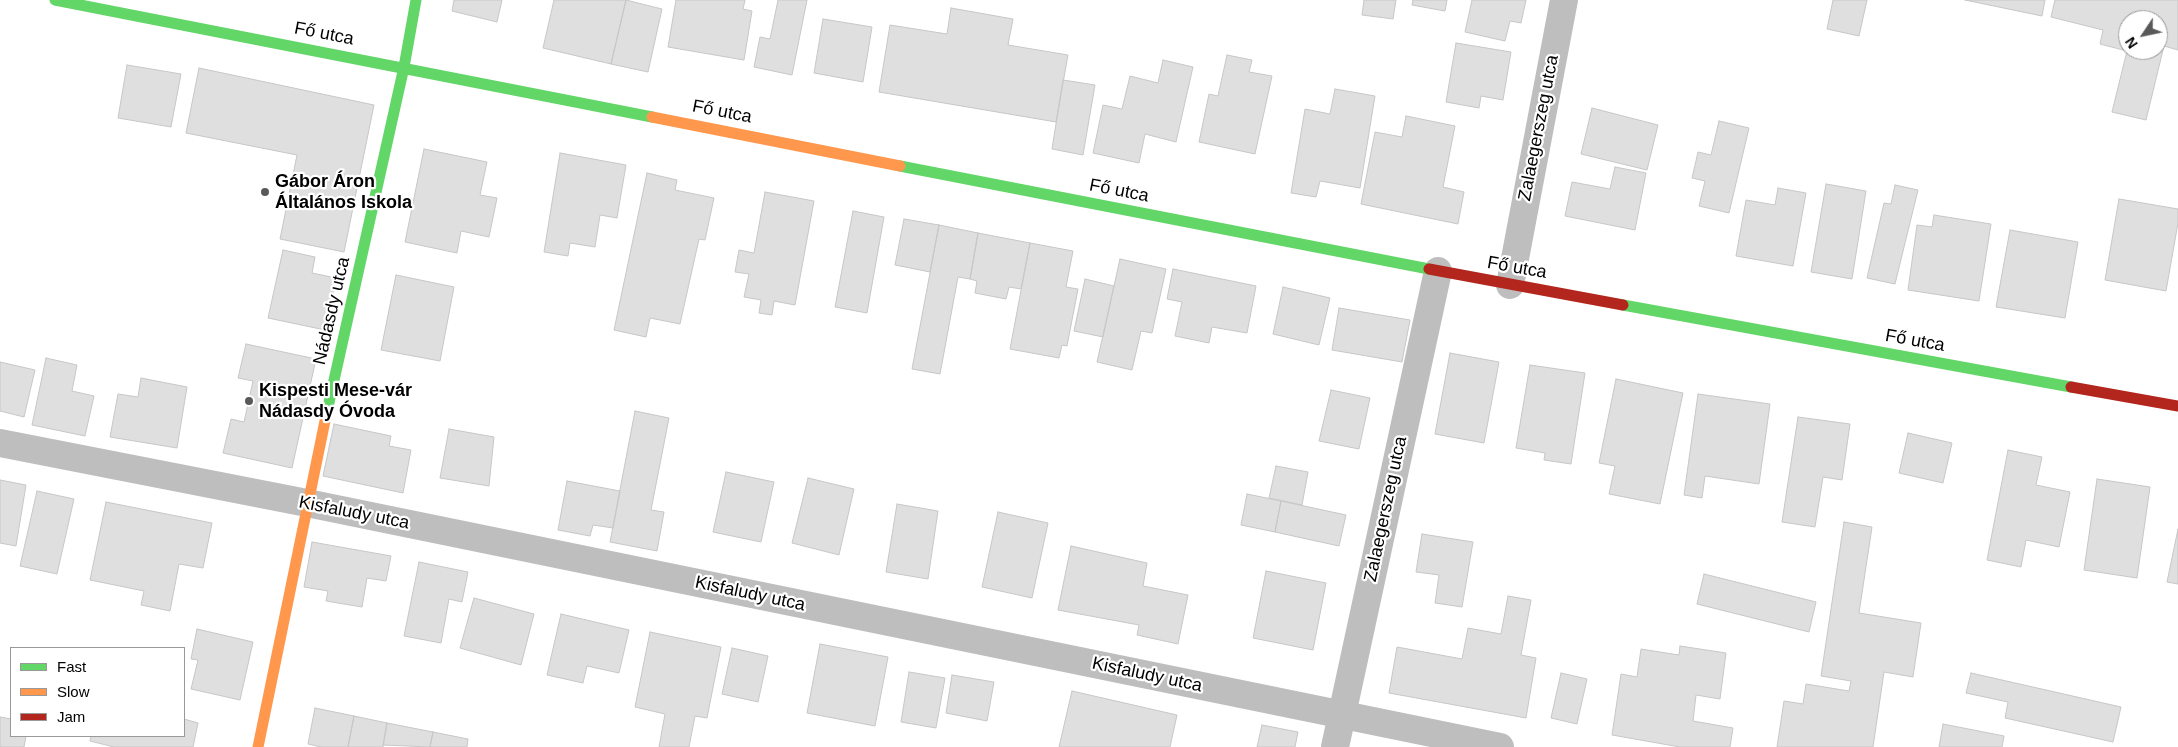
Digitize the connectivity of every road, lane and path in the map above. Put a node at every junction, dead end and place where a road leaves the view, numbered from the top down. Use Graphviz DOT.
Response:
graph roads {
  1 [pos="56,0"];
  2 [pos="416,0"];
  3 [pos="1564,0"];
  4 [pos="404,67"];
  5 [pos="1438,271"];
  6 [pos="1510,285"];
  7 [pos="2178,406"];
  8 [pos="0,443"];
  9 [pos="307,503"];
  10 [pos="1341,714"];
  11 [pos="258,747"];
  12 [pos="1335,747"];
  13 [pos="1500,747"];
  1 -- 4 [label="street, Fő utca"];
  2 -- 4 [label="street, Nádasdy utca"];
  3 -- 6 [label="street, Zalaegerszeg utca"];
  4 -- 5 [label="street, Fő utca"];
  4 -- 9 [label="street, Nádasdy utca"];
  5 -- 6 [label="street, Fő utca"];
  5 -- 10 [label="street, Zalaegerszeg utca"];
  6 -- 7 [label="street, Fő utca"];
  8 -- 9 [label="street, Kisfaludy utca"];
  9 -- 10 [label="street, Kisfaludy utca"];
  9 -- 11 [label="street, Nádasdy utca"];
  10 -- 12 [label="street, Zalaegerszeg utca"];
  10 -- 13 [label="street, Kisfaludy utca"];
}
